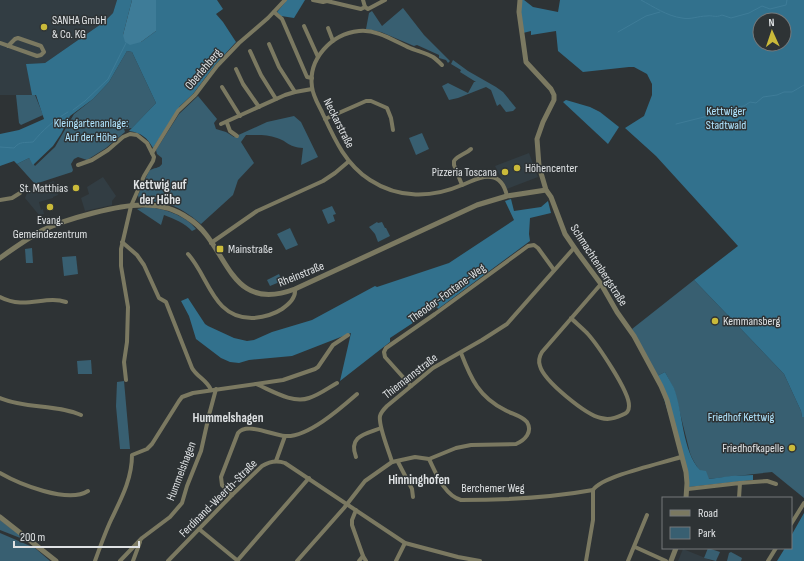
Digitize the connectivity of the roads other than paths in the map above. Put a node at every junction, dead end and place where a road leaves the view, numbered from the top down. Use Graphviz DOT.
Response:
graph roads {
  1 [pos="284,0"];
  2 [pos="313,0"];
  3 [pos="363,0"];
  4 [pos="385,0"];
  5 [pos="520,0"];
  6 [pos="328,1"];
  7 [pos="364,7"];
  8 [pos="274,12"];
  9 [pos="304,26"];
  10 [pos="328,28"];
  11 [pos="333,41"];
  12 [pos="0,43"];
  13 [pos="269,44"];
  14 [pos="8,46"];
  15 [pos="250,51"];
  16 [pos="318,57"];
  17 [pos="442,65"];
  18 [pos="236,69"];
  19 [pos="312,78"];
  20 [pos="222,87"];
  21 [pos="312,89"];
  22 [pos="295,92"];
  23 [pos="276,99"];
  24 [pos="259,107"];
  25 [pos="240,116"];
  26 [pos="325,119"];
  27 [pos="227,123"];
  28 [pos="221,124"];
  29 [pos="393,130"];
  30 [pos="237,136"];
  31 [pos="471,149"];
  32 [pos="152,153"];
  33 [pos="348,162"];
  34 [pos="78,165"];
  35 [pos="462,185"];
  36 [pos="546,190"];
  37 [pos="20,193"];
  38 [pos="507,196"];
  39 [pos="0,200"];
  40 [pos="132,206"];
  41 [pos="122,242"];
  42 [pos="212,243"];
  43 [pos="574,248"];
  44 [pos="188,254"];
  45 [pos="0,258"];
  46 [pos="554,270"];
  47 [pos="601,284"];
  48 [pos="295,289"];
  49 [pos="0,297"];
  50 [pos="66,302"];
  51 [pos="571,318"];
  52 [pos="348,335"];
  53 [pos="461,353"];
  54 [pos="126,380"];
  55 [pos="337,383"];
  56 [pos="255,384"];
  57 [pos="411,386"];
  58 [pos="216,389"];
  59 [pos="211,390"];
  60 [pos="357,394"];
  61 [pos="0,398"];
  62 [pos="81,415"];
  63 [pos="381,428"];
  64 [pos="285,436"];
  65 [pos="356,457"];
  66 [pos="681,457"];
  67 [pos="429,459"];
  68 [pos="276,461"];
  69 [pos="392,462"];
  70 [pos="398,462"];
  71 [pos="0,473"];
  72 [pos="309,478"];
  73 [pos="740,483"];
  74 [pos="776,484"];
  75 [pos="688,489"];
  76 [pos="592,490"];
  77 [pos="88,491"];
  78 [pos="232,495"];
  79 [pos="413,497"];
  80 [pos="686,497"];
  81 [pos="739,497"];
  82 [pos="804,503"];
  83 [pos="347,504"];
  84 [pos="356,510"];
  85 [pos="647,515"];
  86 [pos="0,517"];
  87 [pos="792,522"];
  88 [pos="199,529"];
  89 [pos="142,538"];
  90 [pos="406,543"];
  91 [pos="634,547"];
  92 [pos="676,549"];
  93 [pos="775,549"];
  94 [pos="363,556"];
  95 [pos="56,561"];
  96 [pos="96,561"];
  97 [pos="120,561"];
  98 [pos="133,561"];
  99 [pos="168,561"];
  100 [pos="237,561"];
  101 [pos="297,561"];
  102 [pos="359,561"];
  103 [pos="366,561"];
  104 [pos="396,561"];
  105 [pos="480,561"];
  106 [pos="586,561"];
  107 [pos="628,561"];
  108 [pos="666,561"];
  109 [pos="671,561"];
  110 [pos="768,561"];
  1 -- 8 [label="street, Oberlehberg"];
  2 -- 6 [label="street"];
  3 -- 7 [label="street"];
  4 -- 7 [label="street"];
  5 -- 36 [label="street, Schmachtenbergstraße"];
  6 -- 7 [label="street"];
  8 -- 19 [label="street"];
  8 -- 32 [label="street, Oberlehberg"];
  9 -- 16 [label="street"];
  10 -- 11 [label="street"];
  11 -- 16 [label="street, Neckarstraße"];
  11 -- 17 [label="street, Neckarstraße"];
  12 -- 14 [label="street"];
  13 -- 22 [label="street"];
  14 -- 14 [label="street"];
  15 -- 23 [label="street"];
  16 -- 19 [label="street, Neckarstraße"];
  18 -- 24 [label="street"];
  19 -- 21 [label="street, Neckarstraße"];
  20 -- 25 [label="street"];
  21 -- 22 [label="street"];
  21 -- 26 [label="street, Neckarstraße"];
  22 -- 23 [label="street"];
  23 -- 24 [label="street"];
  24 -- 25 [label="street"];
  25 -- 27 [label="street"];
  26 -- 29 [label="street"];
  26 -- 33 [label="street, Neckarstraße"];
  27 -- 28 [label="street"];
  27 -- 30 [label="street"];
  31 -- 35 [label="street"];
  32 -- 34 [label="street"];
  32 -- 40 [label="street"];
  33 -- 35 [label="street, Neckarstraße"];
  33 -- 42 [label="street"];
  35 -- 38 [label="street, Neckarstraße"];
  36 -- 38 [label="street, Rheinstraße"];
  36 -- 43 [label="street, Schmachtenbergstraße"];
  37 -- 39 [label="street"];
  38 -- 48 [label="street, Rheinstraße"];
  40 -- 41 [label="street"];
  40 -- 42 [label="street, Rheinstraße"];
  40 -- 45 [label="street, Rheinstraße"];
  41 -- 54 [label="street"];
  41 -- 59 [label="street"];
  42 -- 48 [label="street, Rheinstraße"];
  43 -- 46 [label="street, Thiemannstraße"];
  43 -- 47 [label="street, Schmachtenbergstraße"];
  44 -- 48 [label="street"];
  46 -- 53 [label="street, Thiemannstraße"];
  46 -- 57 [label="street, Theodor-Fontane-Weg"];
  47 -- 51 [label="street"];
  47 -- 66 [label="street, Schmachtenbergstraße"];
  49 -- 50 [label="street"];
  51 -- 51 [label="street"];
  52 -- 56 [label="street"];
  53 -- 57 [label="street, Thiemannstraße"];
  53 -- 67 [label="street"];
  55 -- 56 [label="street"];
  56 -- 58 [label="street"];
  57 -- 63 [label="street, Thiemannstraße"];
  58 -- 59 [label="street"];
  58 -- 89 [label="street, Hummelshagen"];
  59 -- 96 [label="street"];
  60 -- 64 [label="street"];
  61 -- 62 [label="street"];
  63 -- 65 [label="street"];
  63 -- 69 [label="street, Thiemannstraße"];
  64 -- 68 [label="street"];
  64 -- 78 [label="street"];
  66 -- 75 [label="street, Schmachtenbergstraße"];
  66 -- 76 [label="street"];
  67 -- 70 [label="street"];
  67 -- 76 [label="street, Berchemer Weg"];
  68 -- 72 [label="street, Ferdinand-Weerth-Straße"];
  68 -- 78 [label="street, Ferdinand-Weerth-Straße"];
  69 -- 70 [label="street"];
  69 -- 83 [label="street"];
  70 -- 79 [label="street"];
  71 -- 77 [label="street"];
  72 -- 83 [label="street, Ferdinand-Weerth-Straße"];
  72 -- 100 [label="street"];
  73 -- 74 [label="street"];
  73 -- 75 [label="street"];
  73 -- 81 [label="street"];
  75 -- 80 [label="street, Schmachtenbergstraße"];
  76 -- 106 [label="street"];
  78 -- 88 [label="street, Ferdinand-Weerth-Straße"];
  82 -- 87 [label="street"];
  83 -- 84 [label="street, Ferdinand-Weerth-Straße"];
  83 -- 101 [label="street"];
  84 -- 90 [label="street, Ferdinand-Weerth-Straße"];
  84 -- 94 [label="street"];
  85 -- 91 [label="street"];
  86 -- 95 [label="street"];
  88 -- 99 [label="street, Ferdinand-Weerth-Straße"];
  88 -- 100 [label="street"];
  89 -- 97 [label="street, Hummelshagen"];
  89 -- 98 [label="street"];
  90 -- 104 [label="street"];
  90 -- 105 [label="street, Ferdinand-Weerth-Straße"];
  91 -- 107 [label="street"];
  91 -- 108 [label="street"];
  92 -- 109 [label="street"];
  93 -- 110 [label="street"];
  94 -- 102 [label="street"];
  94 -- 103 [label="street"];
}
